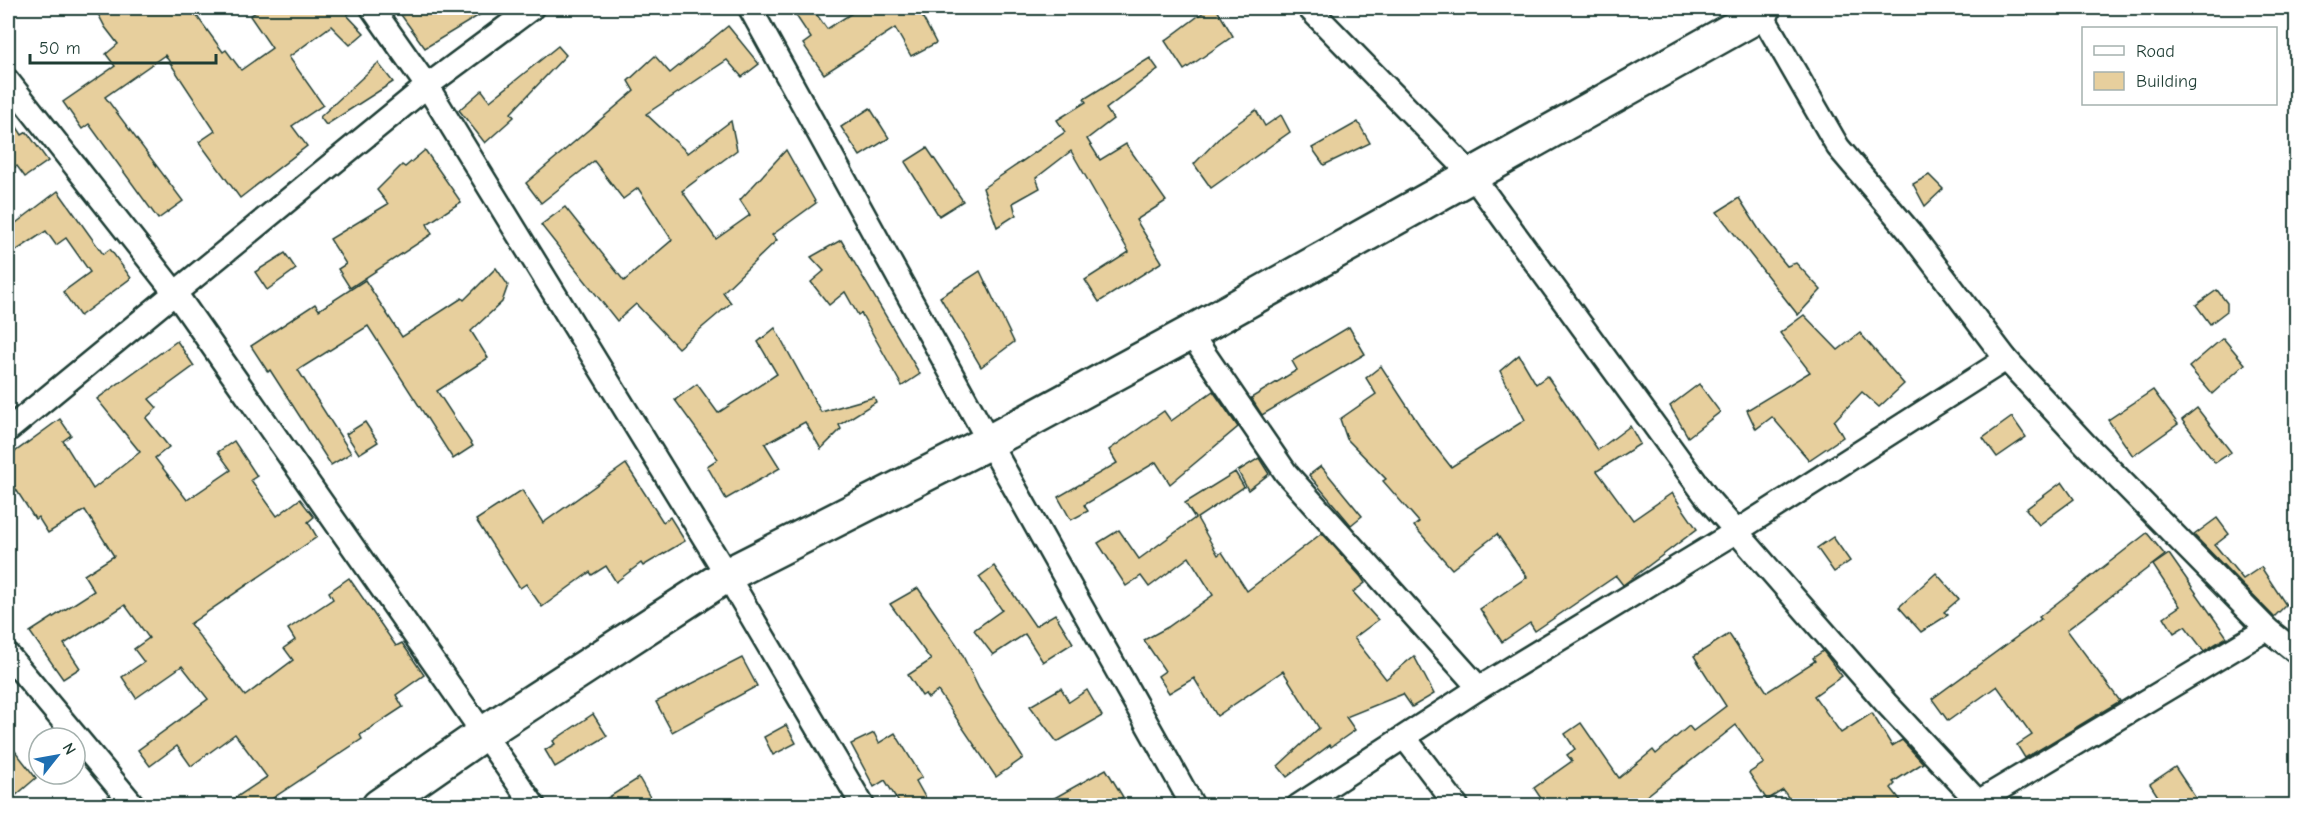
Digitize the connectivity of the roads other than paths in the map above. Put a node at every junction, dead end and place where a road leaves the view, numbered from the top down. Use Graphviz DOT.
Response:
graph roads {
  1 [pos="372,8"];
  2 [pos="532,8"];
  3 [pos="750,8"];
  4 [pos="1309,8"];
  5 [pos="1764,9"];
  6 [pos="8,81"];
  7 [pos="428,87"];
  8 [pos="1471,174"];
  9 [pos="176,294"];
  10 [pos="1190,333"];
  11 [pos="2007,359"];
  12 [pos="8,430"];
  13 [pos="989,442"];
  14 [pos="1737,531"];
  15 [pos="727,575"];
  16 [pos="2267,629"];
  17 [pos="2296,652"];
  18 [pos="8,654"];
  19 [pos="1479,688"];
  20 [pos="484,733"];
  21 [pos="1405,738"];
  22 [pos="1977,804"];
  23 [pos="134,806"];
  24 [pos="379,806"];
  25 [pos="534,806"];
  26 [pos="863,806"];
  27 [pos="1193,806"];
  28 [pos="1298,806"];
  29 [pos="1457,806"];
  1 -- 7 [label="street"];
  2 -- 7 [label="street"];
  3 -- 13 [label="street"];
  4 -- 8 [label="street"];
  5 -- 8 [label="street"];
  5 -- 11 [label="street"];
  6 -- 9 [label="street"];
  7 -- 9 [label="street"];
  7 -- 15 [label="street"];
  8 -- 10 [label="street"];
  8 -- 14 [label="street"];
  9 -- 12 [label="street"];
  9 -- 20 [label="street"];
  10 -- 13 [label="street"];
  10 -- 19 [label="street"];
  11 -- 14 [label="street"];
  11 -- 16 [label="street"];
  13 -- 15 [label="street"];
  13 -- 27 [label="street"];
  14 -- 19 [label="street"];
  14 -- 22 [label="street"];
  15 -- 20 [label="street"];
  15 -- 26 [label="street"];
  16 -- 17 [label="street"];
  16 -- 22 [label="street"];
  18 -- 23 [label="street"];
  19 -- 21 [label="street"];
  20 -- 24 [label="street"];
  20 -- 25 [label="street"];
  21 -- 28 [label="street"];
  21 -- 29 [label="street"];
}
